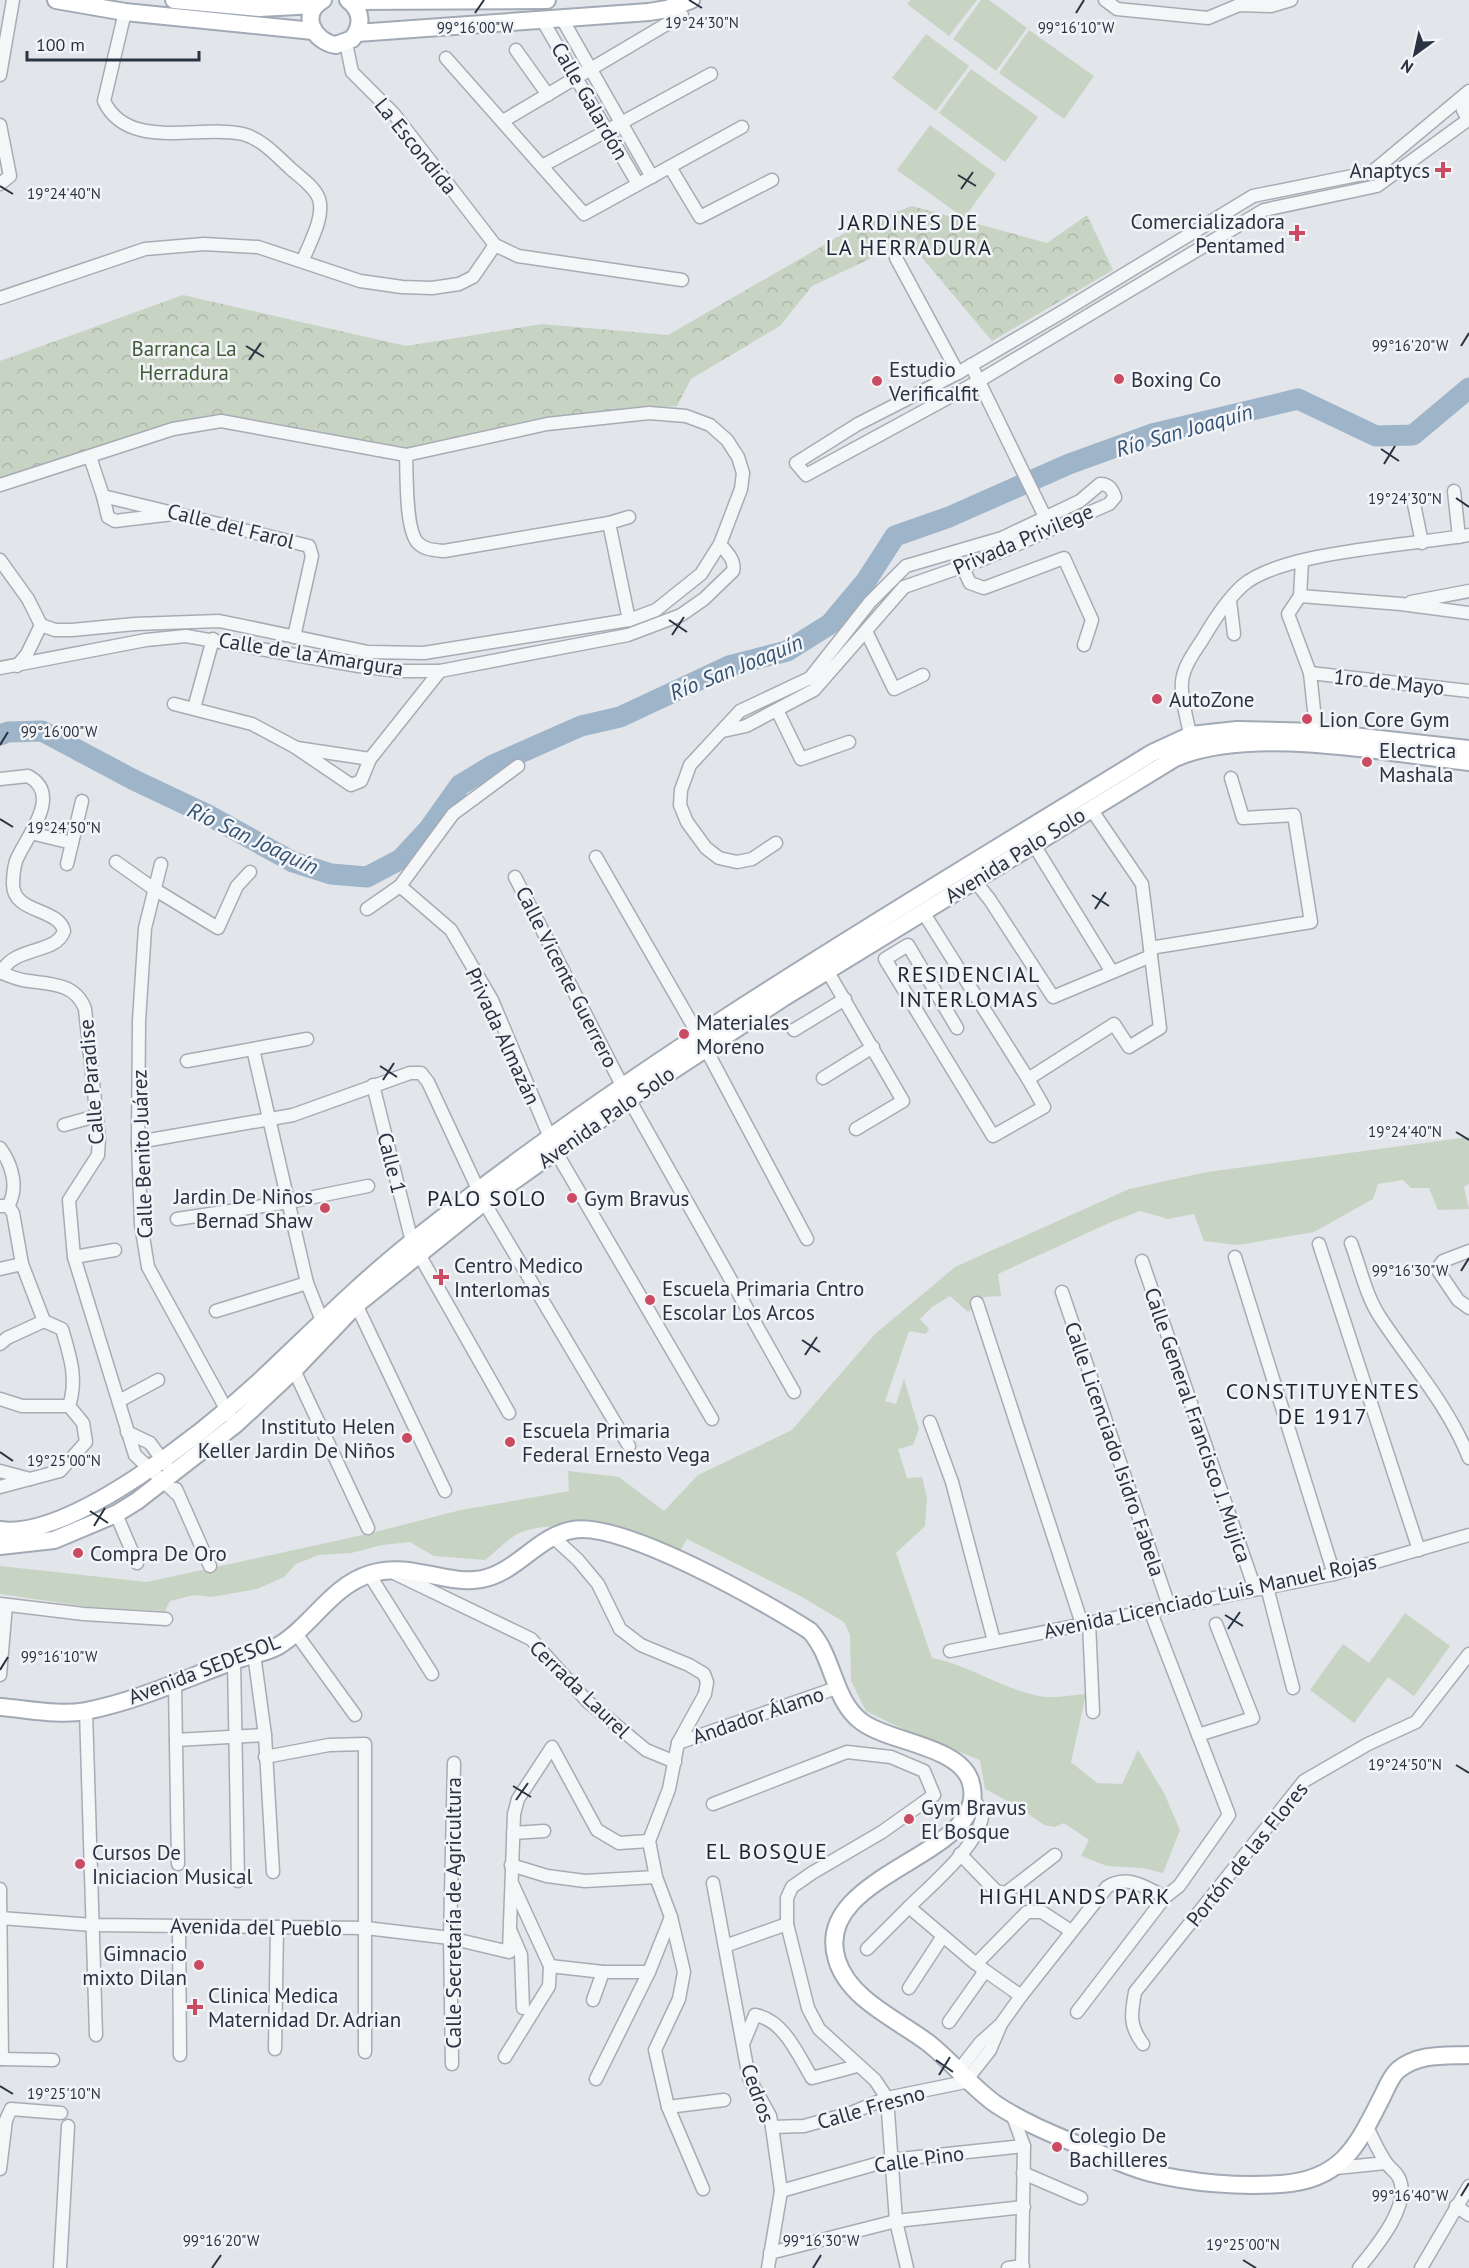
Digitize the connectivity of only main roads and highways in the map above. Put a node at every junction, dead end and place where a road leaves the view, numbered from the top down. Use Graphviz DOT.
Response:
graph roads {
  1 [pos="57,0"];
  2 [pos="174,0"];
  3 [pos="547,0"];
  4 [pos="320,1"];
  5 [pos="349,1"];
  6 [pos="686,4"];
  7 [pos="652,6"];
  8 [pos="313,31"];
  9 [pos="351,38"];
  10 [pos="1317,739"];
  11 [pos="1192,743"];
  12 [pos="1469,749"];
  13 [pos="1469,762"];
  14 [pos="824,964"];
  15 [pos="165,1471"];
  16 [pos="0,1530"];
  17 [pos="0,1546"];
  18 [pos="0,1707"];
  19 [pos="1469,2055"];
  1 -- 8 [label="main road"];
  2 -- 4 [label="main road"];
  3 -- 5 [label="main road"];
  4 -- 8 [label="main road"];
  5 -- 9 [label="main road"];
  6 -- 7 [label="main road"];
  7 -- 9 [label="main road"];
  8 -- 9 [label="main road"];
  10 -- 11 [label="main road, Avenida Palo Solo"];
  10 -- 12 [label="main road, Avenida Palo Solo"];
  10 -- 13 [label="main road, Avenida Palo Solo"];
  11 -- 14 [label="main road, Avenida Palo Solo"];
  11 -- 14 [label="main road, Avenida Palo Solo"];
  14 -- 15 [label="main road, Avenida Palo Solo"];
  15 -- 16 [label="main road, Avenida Palo Solo"];
  15 -- 17 [label="main road, Avenida Palo Solo"];
  18 -- 19 [label="main road, Avenida SEDESOL"];
}
